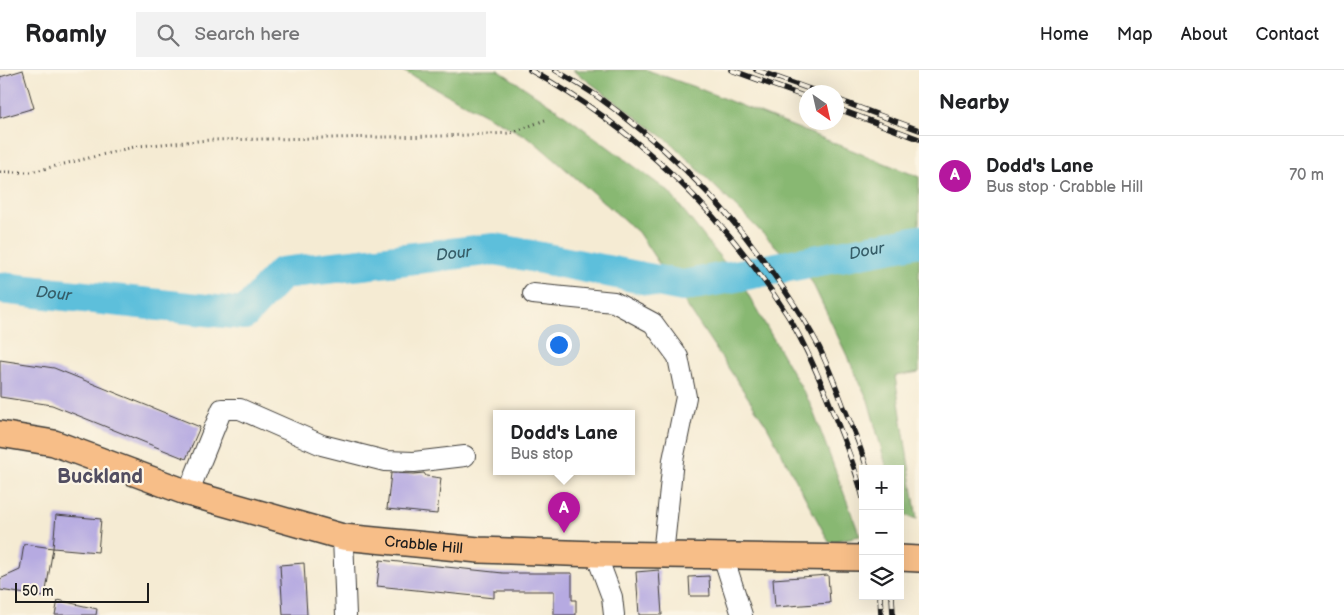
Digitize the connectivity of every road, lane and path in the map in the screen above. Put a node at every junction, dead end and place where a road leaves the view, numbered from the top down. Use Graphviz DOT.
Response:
graph roads {
  1 [pos="545,120"];
  2 [pos="0,172"];
  3 [pos="533,294"];
  4 [pos="0,434"];
  5 [pos="465,456"];
  6 [pos="188,493"];
  7 [pos="343,537"];
  8 [pos="596,554"];
  9 [pos="663,555"];
  10 [pos="723,556"];
  11 [pos="859,558"];
  12 [pos="904,558"];
  13 [pos="919,559"];
  14 [pos="346,615"];
  15 [pos="614,615"];
  16 [pos="742,615"];
  1 -- 2 [label="path"];
  3 -- 9 [label="street"];
  4 -- 6 [label="main road, Crabble Hill"];
  5 -- 6 [label="street"];
  6 -- 7 [label="main road, Crabble Hill"];
  7 -- 8 [label="main road, Crabble Hill"];
  7 -- 14 [label="street"];
  8 -- 9 [label="main road, Crabble Hill"];
  8 -- 15 [label="street"];
  9 -- 10 [label="main road, Crabble Hill"];
  10 -- 11 [label="main road, Crabble Hill"];
  10 -- 16 [label="street"];
  12 -- 13 [label="main road"];
}
